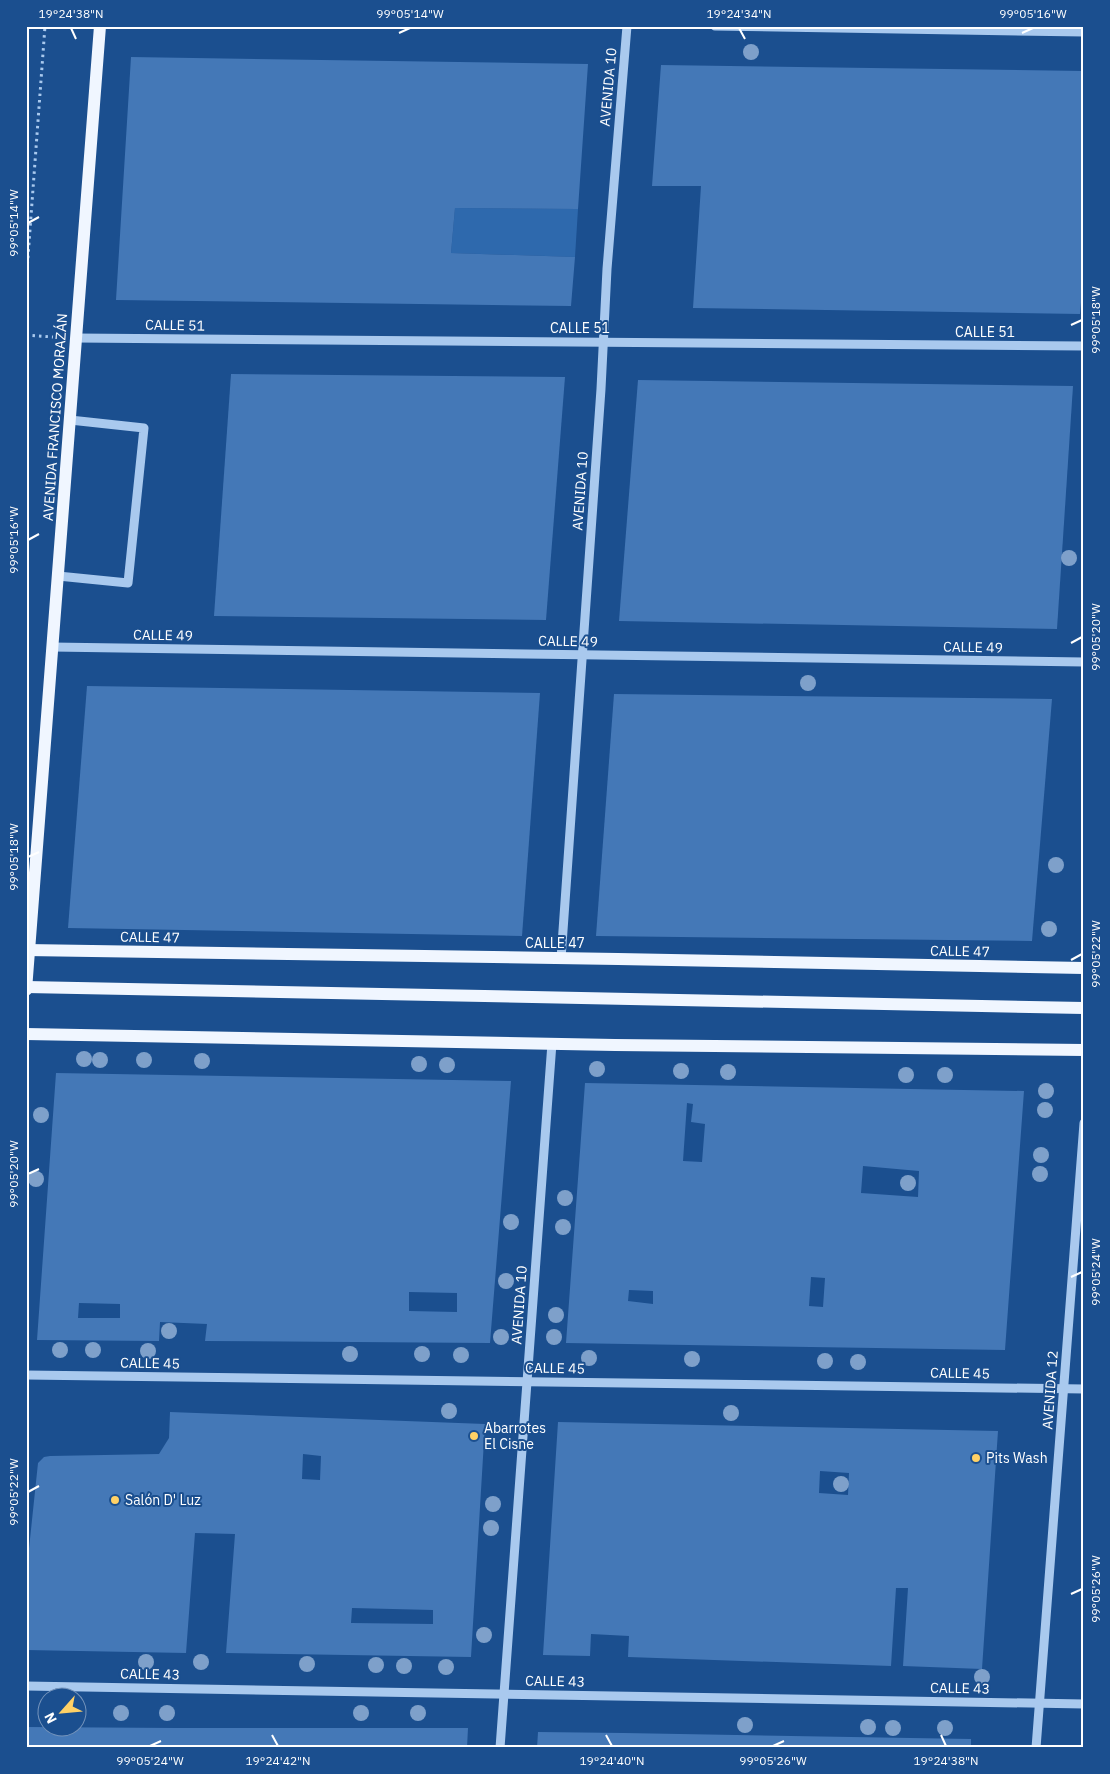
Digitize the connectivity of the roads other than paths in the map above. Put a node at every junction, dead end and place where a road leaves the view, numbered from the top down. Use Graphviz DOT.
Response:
graph roads {
  1 [pos="100,26"];
  2 [pos="627,26"];
  3 [pos="716,26"];
  4 [pos="1084,32"];
  5 [pos="76,338"];
  6 [pos="604,342"];
  7 [pos="1084,346"];
  8 [pos="70,420"];
  9 [pos="58,576"];
  10 [pos="52,647"];
  11 [pos="582,655"];
  12 [pos="1084,662"];
  13 [pos="28,950"];
  14 [pos="561,959"];
  15 [pos="1084,968"];
  16 [pos="26,989"];
  17 [pos="1084,1008"];
  18 [pos="26,1034"];
  19 [pos="552,1043"];
  20 [pos="1084,1050"];
  21 [pos="1084,1124"];
  22 [pos="26,1375"];
  23 [pos="527,1382"];
  24 [pos="1064,1388"];
  25 [pos="1084,1389"];
  26 [pos="26,1686"];
  27 [pos="504,1694"];
  28 [pos="1040,1703"];
  29 [pos="1084,1704"];
  30 [pos="500,1748"];
  31 [pos="1036,1748"];
  1 -- 5 [label="main road, AVENIDA FRANCISCO MORAZÁN"];
  2 -- 6 [label="street, AVENIDA 10"];
  3 -- 4 [label="street"];
  5 -- 6 [label="street, CALLE 51"];
  5 -- 8 [label="main road, AVENIDA FRANCISCO MORAZÁN"];
  6 -- 7 [label="street, CALLE 51"];
  6 -- 11 [label="street, AVENIDA 10"];
  8 -- 9 [label="main road, AVENIDA FRANCISCO MORAZÁN"];
  8 -- 9 [label="street"];
  9 -- 10 [label="main road, AVENIDA FRANCISCO MORAZÁN"];
  10 -- 11 [label="street, CALLE 49"];
  10 -- 13 [label="main road, AVENIDA FRANCISCO MORAZÁN"];
  11 -- 12 [label="street, CALLE 49"];
  11 -- 14 [label="street, AVENIDA 10"];
  13 -- 14 [label="main road, CALLE 47"];
  13 -- 16 [label="main road, AVENIDA FRANCISCO MORAZÁN"];
  14 -- 15 [label="main road, CALLE 47"];
  16 -- 17 [label="main road, bridge"];
  18 -- 19 [label="main road"];
  19 -- 20 [label="main road"];
  19 -- 23 [label="street, AVENIDA 10"];
  21 -- 24 [label="street, AVENIDA 12"];
  22 -- 23 [label="street, CALLE 45"];
  23 -- 24 [label="street, CALLE 45"];
  23 -- 27 [label="street, AVENIDA 10"];
  24 -- 25 [label="street, CALLE 45"];
  24 -- 28 [label="street, AVENIDA 12"];
  26 -- 27 [label="street, CALLE 43"];
  27 -- 28 [label="street, CALLE 43"];
  27 -- 30 [label="street, AVENIDA 10"];
  28 -- 29 [label="street, CALLE 43"];
  28 -- 31 [label="street, AVENIDA 12"];
}
